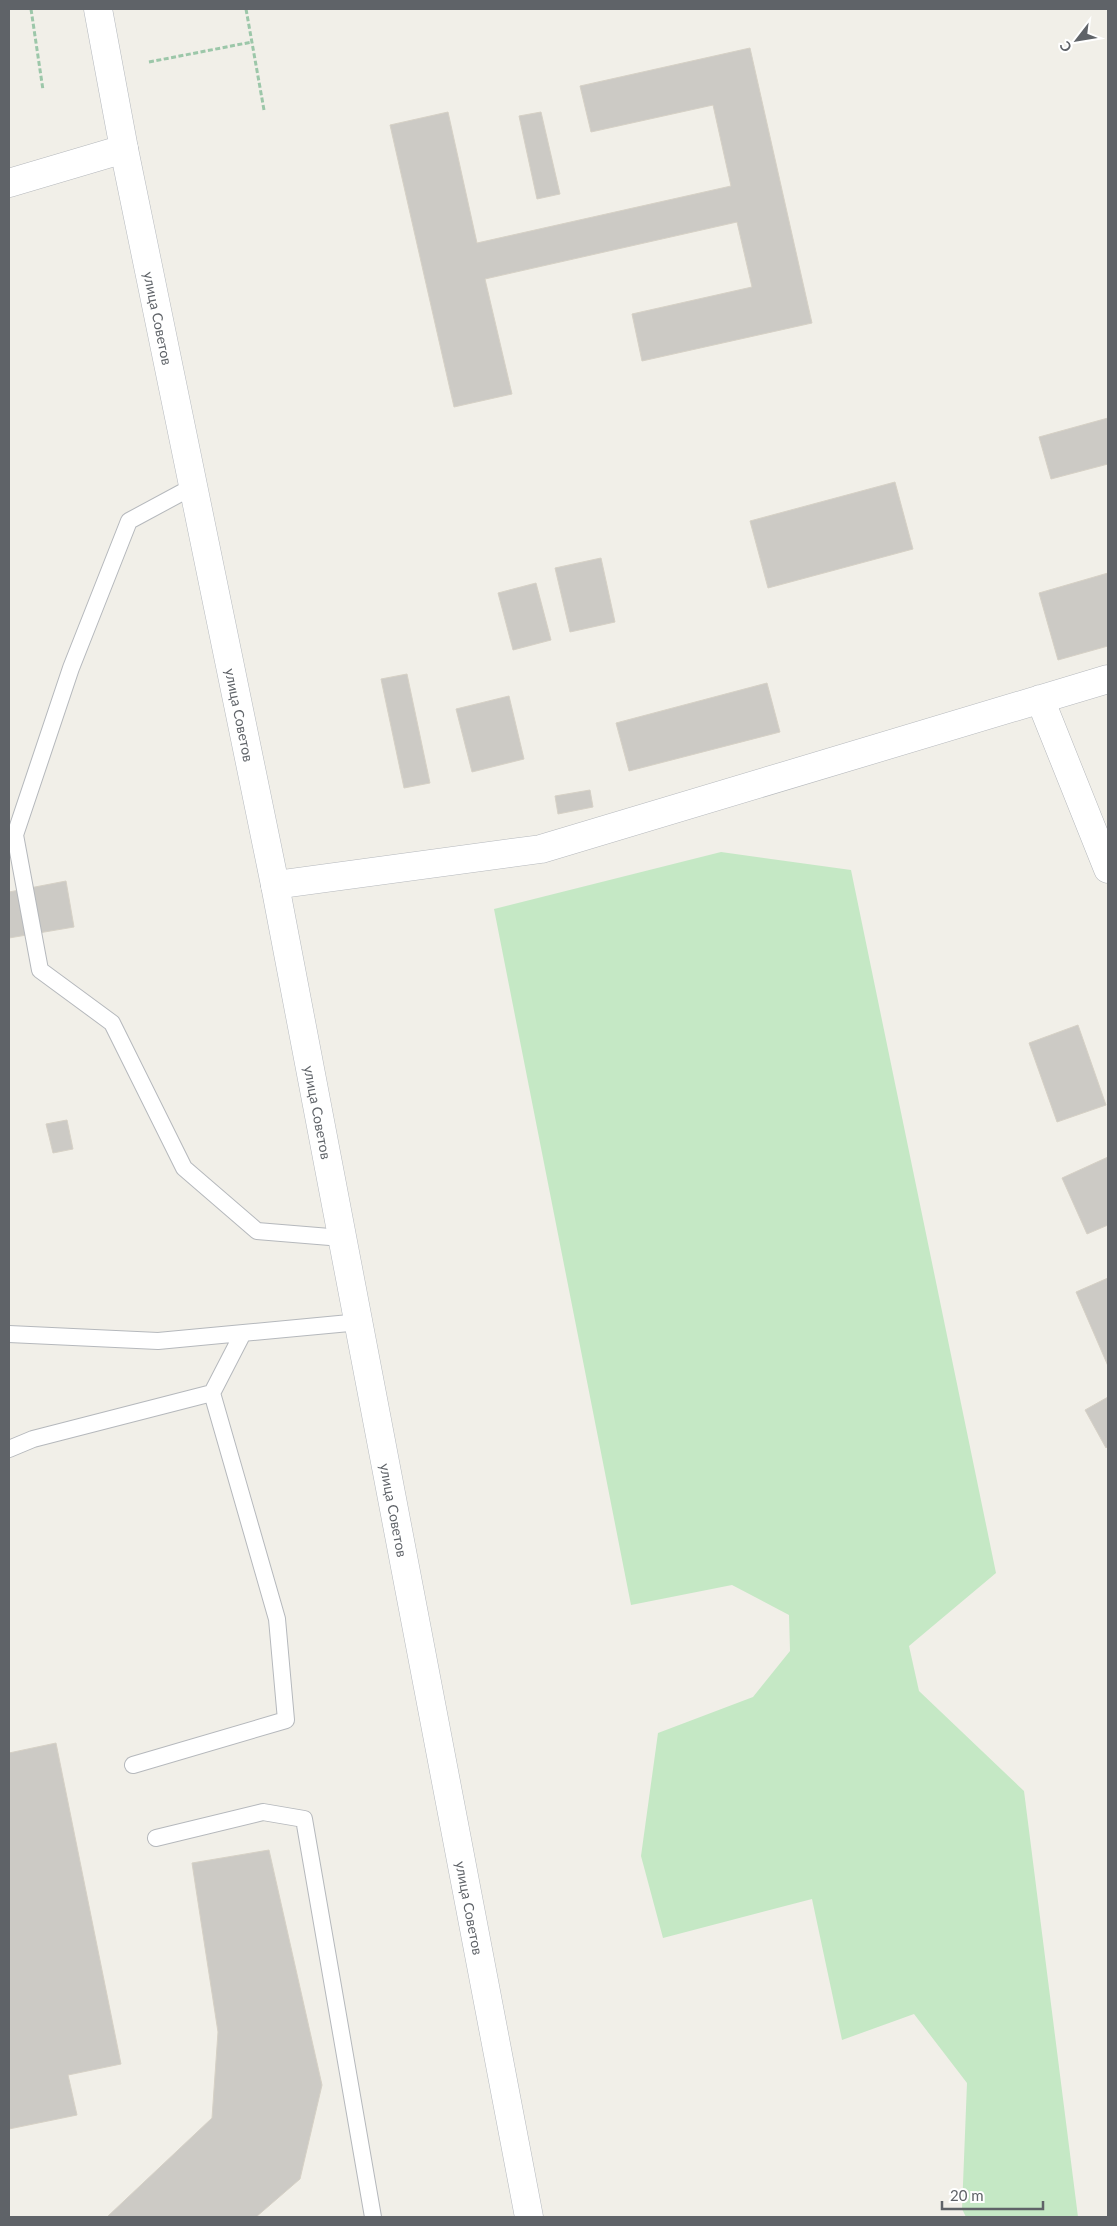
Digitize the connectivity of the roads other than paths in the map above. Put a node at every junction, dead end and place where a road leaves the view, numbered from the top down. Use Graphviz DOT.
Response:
graph roads {
  1 [pos="98,9"];
  2 [pos="124,149"];
  3 [pos="9,183"];
  4 [pos="194,486"];
  5 [pos="1108,679"];
  6 [pos="1040,700"];
  7 [pos="1108,869"];
  8 [pos="275,885"];
  9 [pos="342,1238"];
  10 [pos="360,1322"];
  11 [pos="243,1333"];
  12 [pos="9,1334"];
  13 [pos="212,1393"];
  14 [pos="9,1449"];
  15 [pos="134,1765"];
  16 [pos="156,1838"];
  17 [pos="373,2217"];
  18 [pos="529,2217"];
  1 -- 2 [label="main road, улица Советов"];
  2 -- 3 [label="main road"];
  2 -- 4 [label="main road, улица Советов"];
  4 -- 8 [label="main road, улица Советов"];
  4 -- 9 [label="lane"];
  5 -- 6 [label="main road"];
  6 -- 7 [label="main road"];
  6 -- 8 [label="main road"];
  8 -- 9 [label="main road, улица Советов"];
  9 -- 10 [label="main road, улица Советов"];
  10 -- 11 [label="lane"];
  10 -- 18 [label="main road, улица Советов"];
  11 -- 12 [label="lane"];
  11 -- 13 [label="lane"];
  13 -- 14 [label="lane"];
  13 -- 15 [label="lane"];
  16 -- 17 [label="lane"];
}
